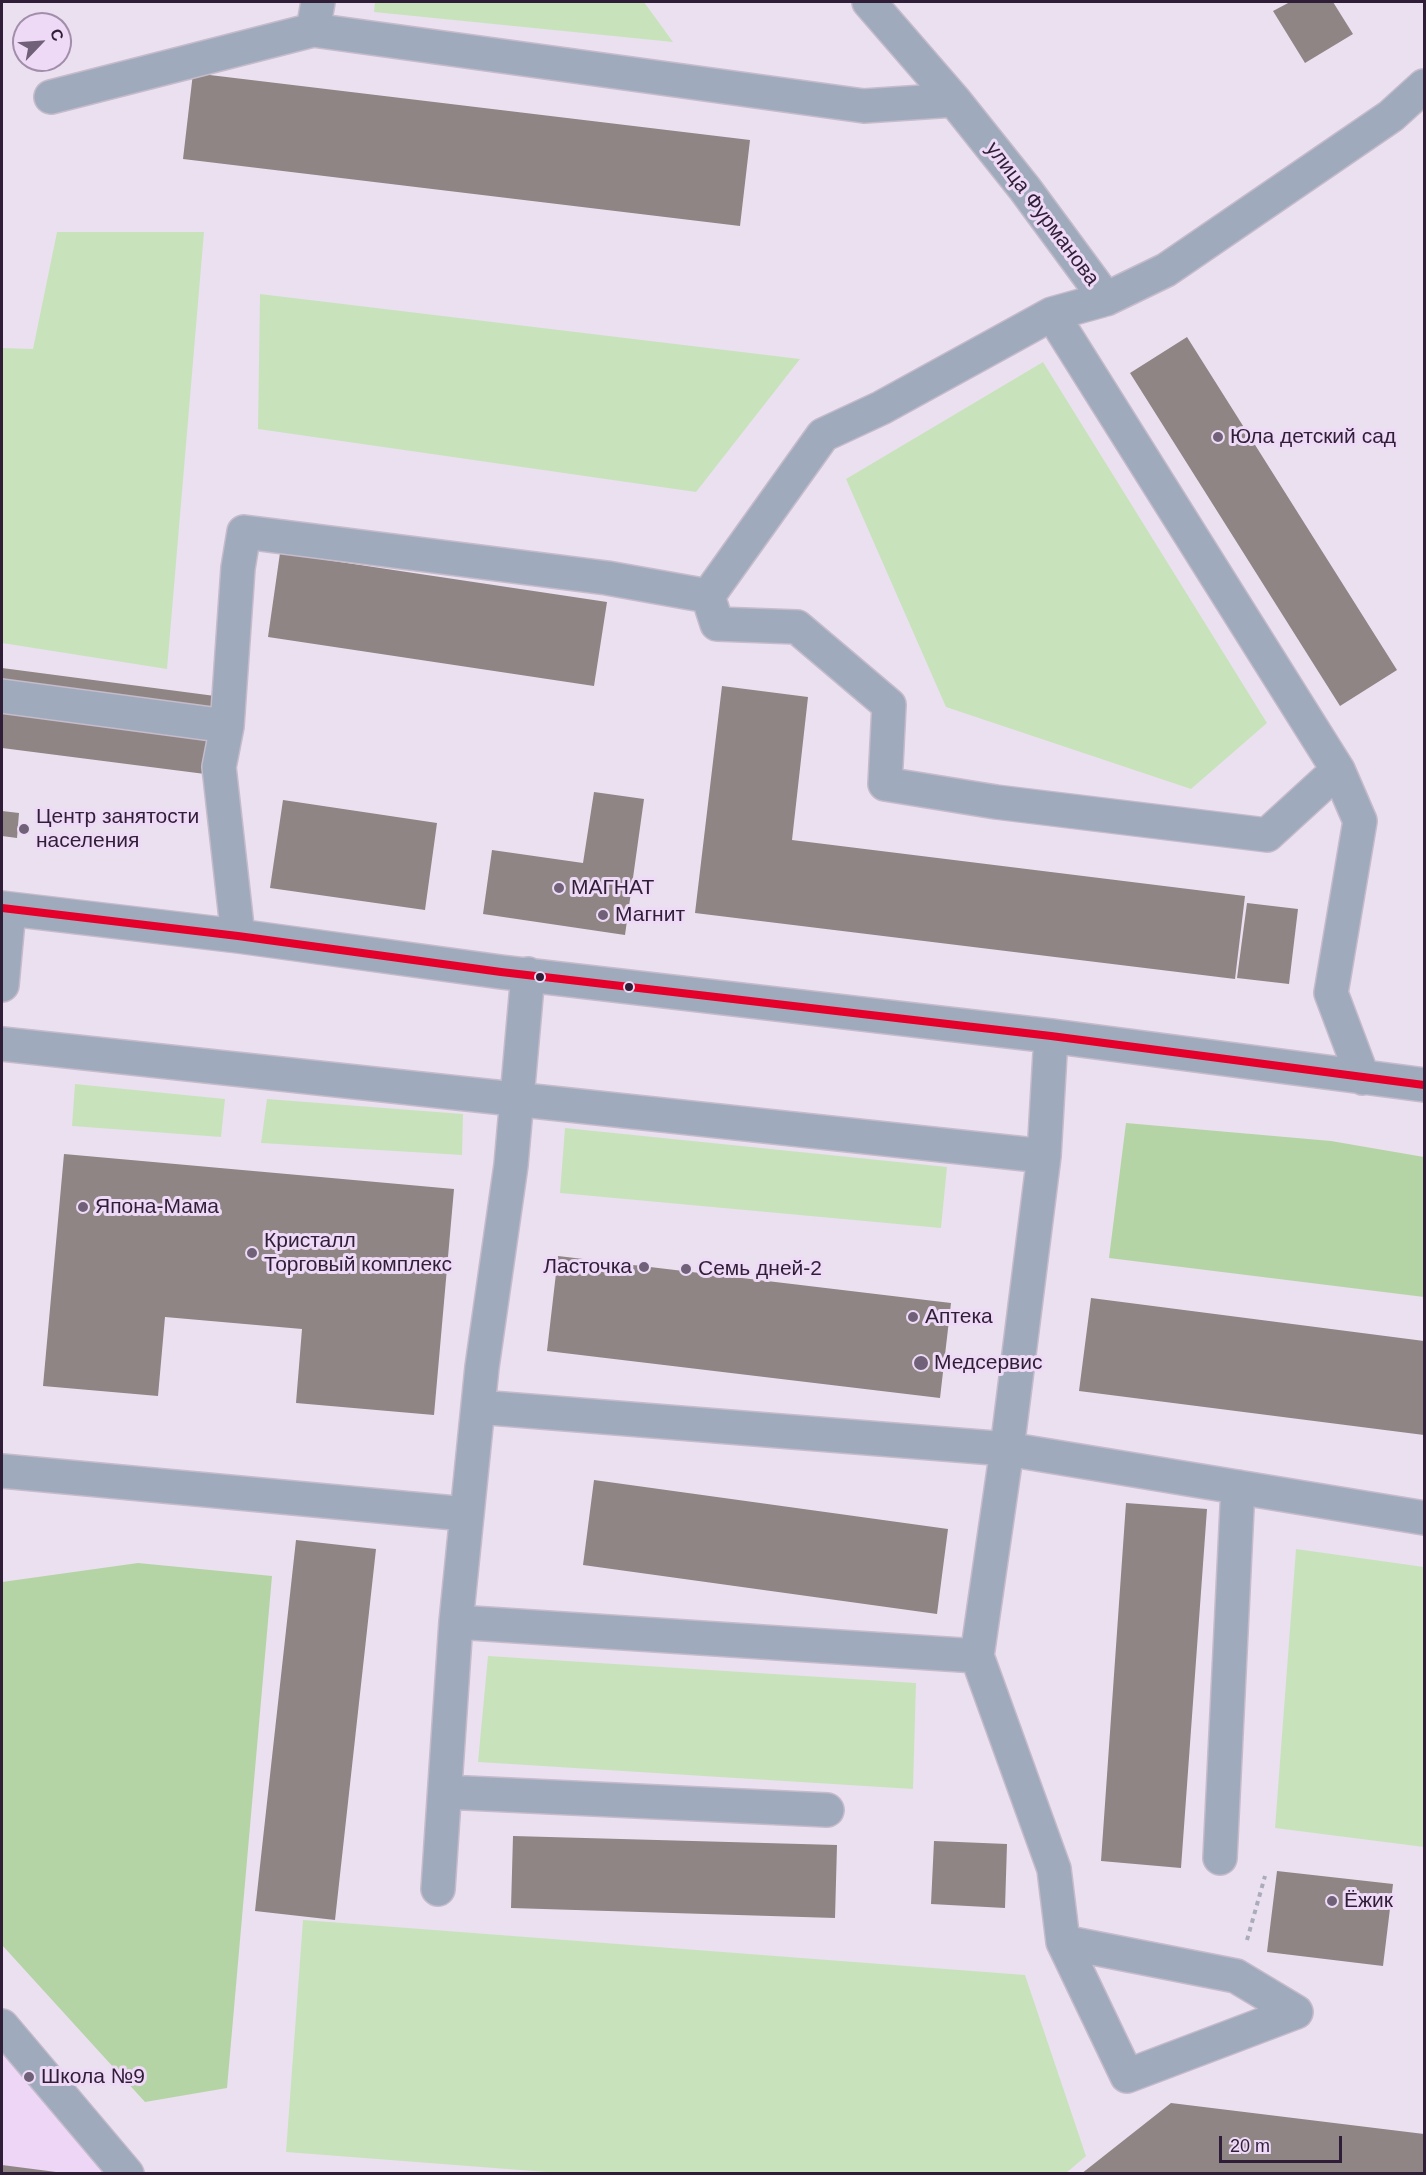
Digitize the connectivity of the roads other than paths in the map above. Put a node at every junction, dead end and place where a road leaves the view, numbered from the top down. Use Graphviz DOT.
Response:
graph roads {
  1 [pos="869,2"];
  2 [pos="315,16"];
  3 [pos="1425,86"];
  4 [pos="51,97"];
  5 [pos="954,100"];
  6 [pos="1106,299"];
  7 [pos="1052,315"];
  8 [pos="708,596"];
  9 [pos="2,696"];
  10 [pos="227,726"];
  11 [pos="1338,770"];
  12 [pos="5,908"];
  13 [pos="237,936"];
  14 [pos="528,974"];
  15 [pos="2,985"];
  16 [pos="1051,1036"];
  17 [pos="2,1044"];
  18 [pos="1363,1078"];
  19 [pos="1425,1085"];
  20 [pos="516,1101"];
  21 [pos="1044,1156"];
  22 [pos="478,1407"];
  23 [pos="1007,1449"];
  24 [pos="2,1472"];
  25 [pos="1238,1487"];
  26 [pos="466,1514"];
  27 [pos="1425,1518"];
  28 [pos="456,1622"];
  29 [pos="977,1656"];
  30 [pos="445,1792"];
  31 [pos="827,1810"];
  32 [pos="1220,1858"];
  33 [pos="438,1889"];
  34 [pos="1063,1942"];
  35 [pos="2,2026"];
  36 [pos="127,2174"];
  1 -- 5 [label="street, улица Фурманова"];
  2 -- 4 [label="street"];
  2 -- 5 [label="street"];
  3 -- 6 [label="street, улица Фурманова"];
  5 -- 6 [label="street, улица Фурманова"];
  6 -- 7 [label="street"];
  7 -- 8 [label="street"];
  7 -- 11 [label="street"];
  8 -- 10 [label="street"];
  8 -- 11 [label="street"];
  9 -- 10 [label="street"];
  10 -- 13 [label="street"];
  11 -- 18 [label="street"];
  12 -- 13 [label="street"];
  12 -- 15 [label="street"];
  13 -- 14 [label="street"];
  14 -- 16 [label="street"];
  14 -- 20 [label="street"];
  16 -- 18 [label="street"];
  16 -- 21 [label="street"];
  17 -- 20 [label="street"];
  18 -- 19 [label="street"];
  20 -- 21 [label="street"];
  20 -- 22 [label="street"];
  21 -- 23 [label="street"];
  22 -- 23 [label="street"];
  22 -- 26 [label="street"];
  23 -- 25 [label="street"];
  23 -- 29 [label="street"];
  24 -- 26 [label="street"];
  25 -- 27 [label="street"];
  25 -- 32 [label="street"];
  26 -- 28 [label="street"];
  28 -- 29 [label="street"];
  28 -- 30 [label="street"];
  29 -- 34 [label="street"];
  30 -- 31 [label="street"];
  30 -- 33 [label="street"];
  34 -- 34 [label="street"];
  35 -- 36 [label="street"];
}
